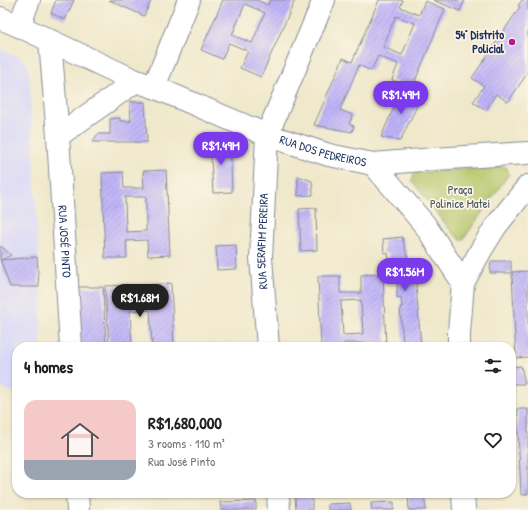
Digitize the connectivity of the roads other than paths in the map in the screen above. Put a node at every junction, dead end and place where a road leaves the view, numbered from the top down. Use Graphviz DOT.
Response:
graph roads {
  1 [pos="29,0"];
  2 [pos="189,0"];
  3 [pos="324,0"];
  4 [pos="9,22"];
  5 [pos="50,41"];
  6 [pos="145,84"];
  7 [pos="267,135"];
  8 [pos="58,136"];
  9 [pos="528,153"];
  10 [pos="373,164"];
  11 [pos="528,186"];
  12 [pos="463,283"];
  13 [pos="71,342"];
  14 [pos="268,342"];
  15 [pos="459,342"];
  16 [pos="77,498"];
  17 [pos="278,498"];
  18 [pos="463,498"];
  19 [pos="78,510"];
  20 [pos="279,510"];
  21 [pos="464,510"];
  1 -- 4 [label="street"];
  2 -- 6 [label="street"];
  3 -- 7 [label="street"];
  4 -- 5 [label="street, RUA DOS PEDREIROS"];
  5 -- 6 [label="street, RUA DOS PEDREIROS"];
  5 -- 8 [label="street, RUA JOSÉ PINTO"];
  6 -- 7 [label="street, RUA DOS PEDREIROS"];
  6 -- 8 [label="street"];
  7 -- 10 [label="street, RUA DOS PEDREIROS"];
  7 -- 14 [label="street, RUA SERAFIM PEREIRA"];
  8 -- 13 [label="street, RUA JOSÉ PINTO"];
  9 -- 10 [label="street, RUA DOS PEDREIROS"];
  10 -- 12 [label="street"];
  11 -- 12 [label="street"];
  12 -- 15 [label="street"];
  16 -- 19 [label="street"];
  17 -- 20 [label="street"];
  18 -- 21 [label="street"];
}
